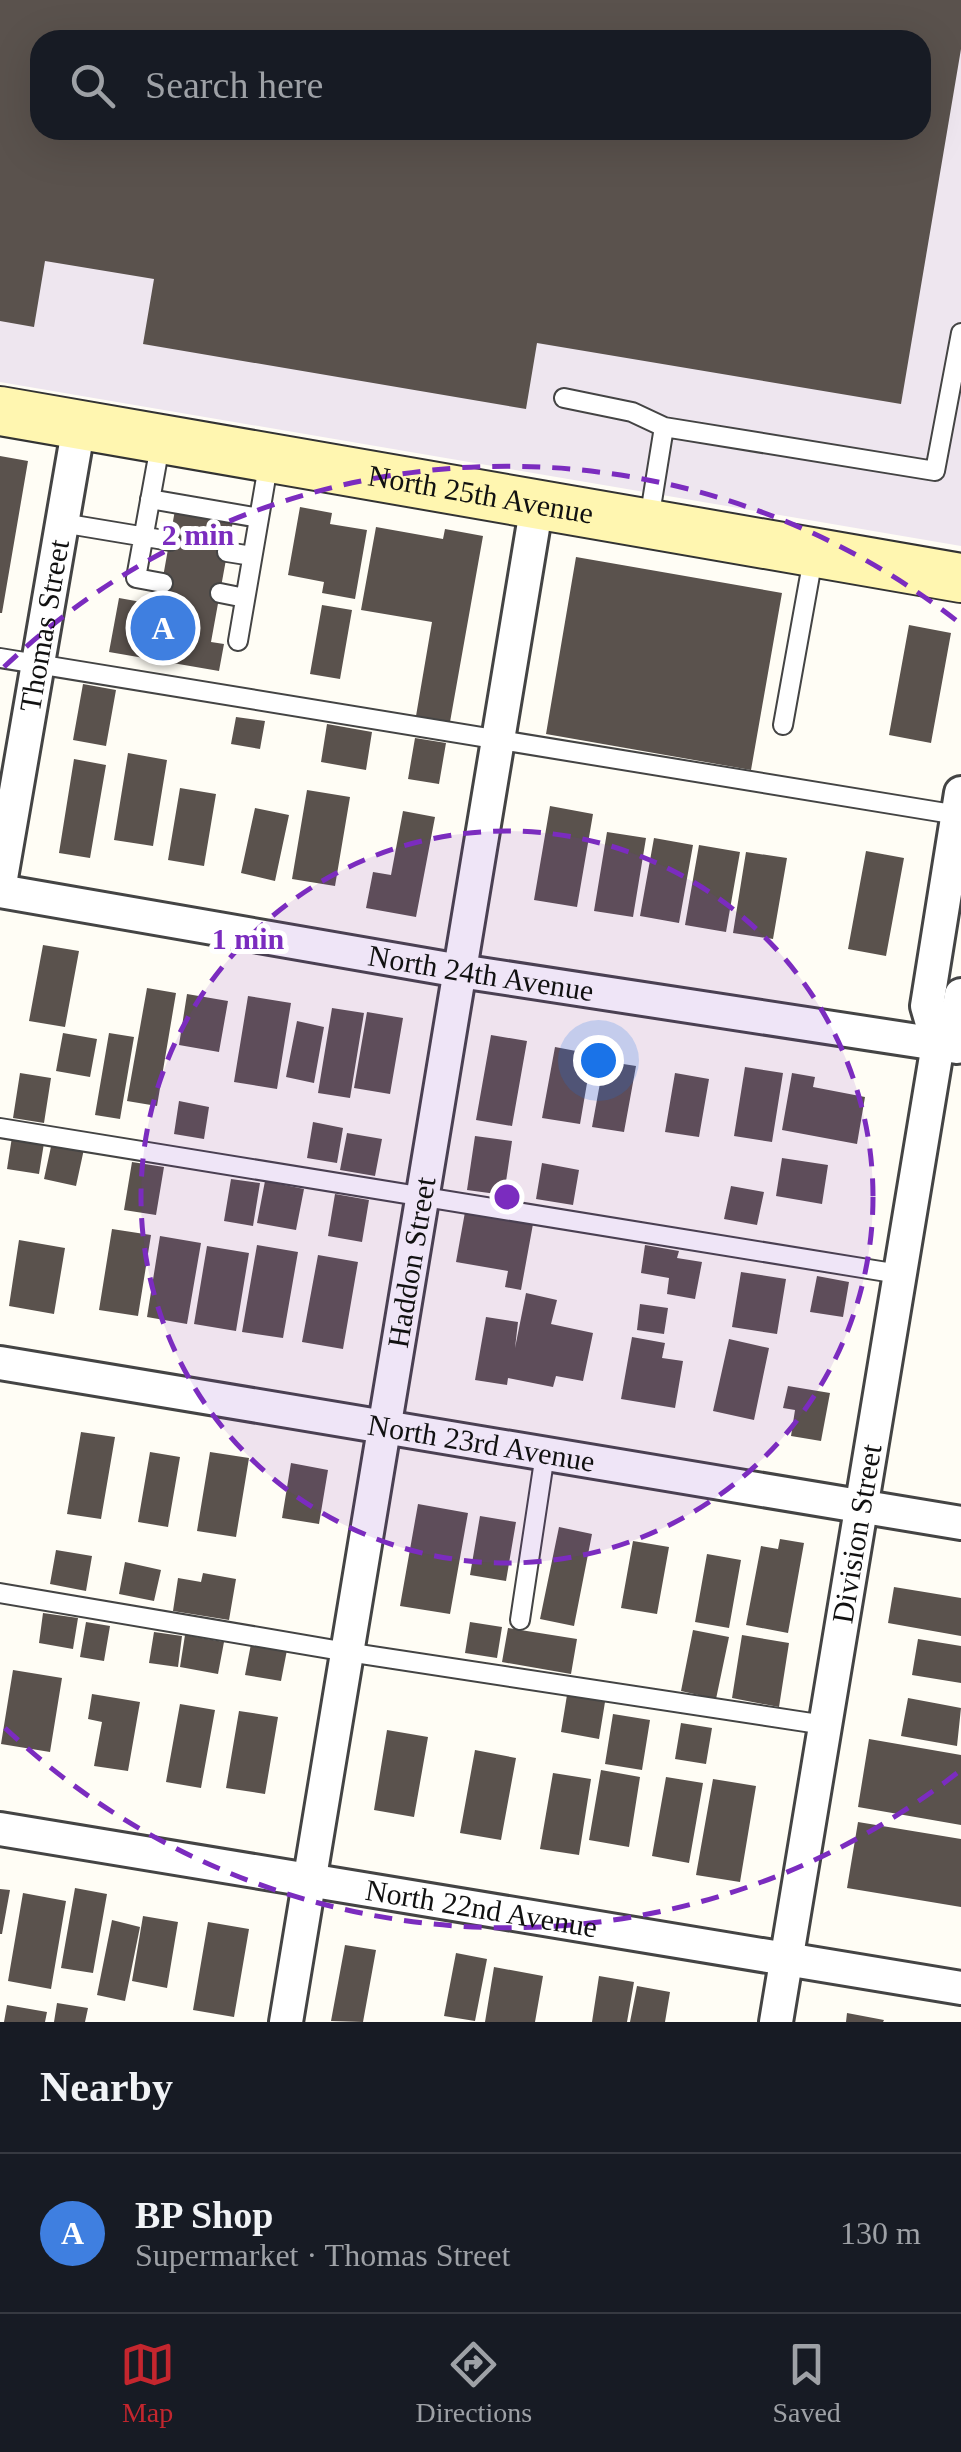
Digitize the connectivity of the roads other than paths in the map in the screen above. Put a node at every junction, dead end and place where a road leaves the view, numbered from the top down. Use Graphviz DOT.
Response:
graph roads {
  1 [pos="961,333"];
  2 [pos="564,398"];
  3 [pos="0,411"];
  4 [pos="79,425"];
  5 [pos="664,427"];
  6 [pos="161,440"];
  7 [pos="269,459"];
  8 [pos="150,499"];
  9 [pos="537,504"];
  10 [pos="259,518"];
  11 [pos="62,522"];
  12 [pos="648,523"];
  13 [pos="144,537"];
  14 [pos="170,541"];
  15 [pos="228,552"];
  16 [pos="814,552"];
  17 [pos="252,556"];
  18 [pos="961,578"];
  19 [pos="162,583"];
  20 [pos="220,593"];
  21 [pos="245,598"];
  22 [pos="238,641"];
  23 [pos="0,658"];
  24 [pos="37,664"];
  25 [pos="783,725"];
  26 [pos="498,740"];
  27 [pos="959,804"];
  28 [pos="0,887"];
  29 [pos="460,971"];
  30 [pos="961,995"];
  31 [pos="949,1046"];
  32 [pos="0,1128"];
  33 [pos="422,1198"];
  34 [pos="899,1274"];
  35 [pos="0,1363"];
  36 [pos="384,1427"];
  37 [pos="545,1454"];
  38 [pos="860,1506"];
  39 [pos="961,1524"];
  40 [pos="0,1593"];
  41 [pos="520,1620"];
  42 [pos="347,1652"];
  43 [pos="825,1725"];
  44 [pos="0,1829"];
  45 [pos="310,1880"];
  46 [pos="786,1960"];
  47 [pos="961,1988"];
  48 [pos="286,2022"];
  49 [pos="776,2022"];
  1 -- 5 [label="lane"];
  2 -- 5 [label="lane"];
  3 -- 4 [label="main road, North 25th Avenue"];
  4 -- 6 [label="main road, North 25th Avenue"];
  4 -- 11 [label="street, Thomas Street"];
  5 -- 12 [label="lane"];
  6 -- 7 [label="main road, North 25th Avenue"];
  6 -- 8 [label="lane"];
  7 -- 9 [label="main road, North 25th Avenue"];
  7 -- 10 [label="lane"];
  8 -- 10 [label="lane"];
  8 -- 13 [label="lane"];
  9 -- 12 [label="main road, North 25th Avenue"];
  9 -- 26 [label="street, Haddon Street"];
  10 -- 17 [label="lane"];
  11 -- 13 [label="lane"];
  11 -- 24 [label="street, Thomas Street"];
  12 -- 16 [label="main road, North 25th Avenue"];
  13 -- 14 [label="lane"];
  13 -- 19 [label="lane"];
  15 -- 17 [label="lane"];
  16 -- 18 [label="main road, North 25th Avenue"];
  16 -- 25 [label="lane"];
  17 -- 21 [label="lane"];
  20 -- 21 [label="lane"];
  21 -- 22 [label="lane"];
  23 -- 24 [label="lane"];
  24 -- 26 [label="lane"];
  24 -- 28 [label="street, Thomas Street"];
  26 -- 27 [label="lane"];
  26 -- 29 [label="street, Haddon Street"];
  27 -- 31 [label="street, Division Street"];
  28 -- 29 [label="street, North 24th Avenue"];
  29 -- 31 [label="street, North 24th Avenue"];
  29 -- 33 [label="street, Haddon Street"];
  30 -- 31 [label="street, Division Street"];
  31 -- 34 [label="street, Division Street"];
  32 -- 33 [label="lane"];
  33 -- 34 [label="lane"];
  33 -- 36 [label="street, Haddon Street"];
  34 -- 38 [label="street, Division Street"];
  35 -- 36 [label="street, North 23rd Avenue"];
  36 -- 37 [label="street, North 23rd Avenue"];
  36 -- 42 [label="street, Haddon Street"];
  37 -- 38 [label="street, North 23rd Avenue"];
  37 -- 41 [label="lane"];
  38 -- 39 [label="street, North 23rd Avenue"];
  38 -- 43 [label="street, Division Street"];
  40 -- 42 [label="lane"];
  42 -- 43 [label="lane"];
  42 -- 45 [label="street, Haddon Street"];
  43 -- 46 [label="street, Division Street"];
  44 -- 45 [label="street, North 22nd Avenue"];
  45 -- 46 [label="street, North 22nd Avenue"];
  45 -- 48 [label="street, Haddon Street"];
  46 -- 47 [label="street, North 22nd Avenue"];
  46 -- 49 [label="street, Division Street"];
}
